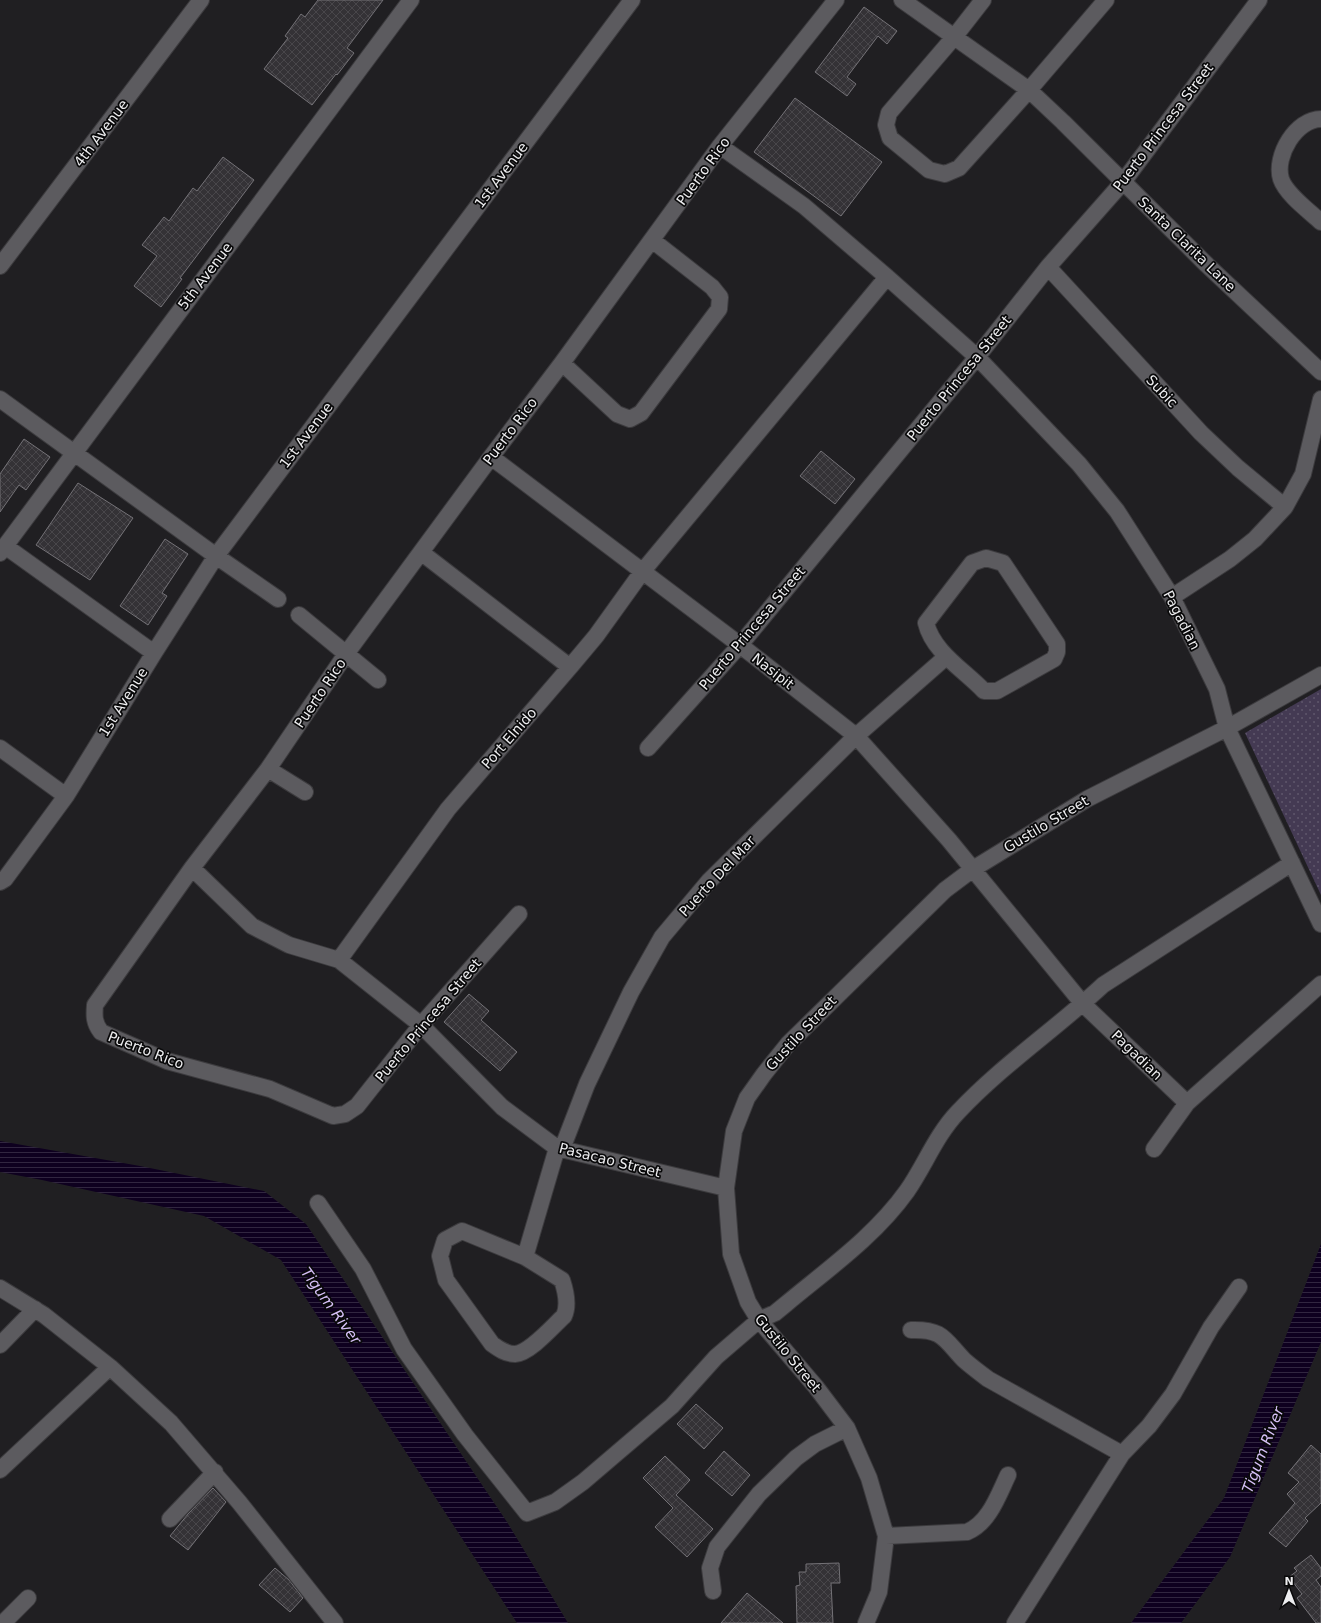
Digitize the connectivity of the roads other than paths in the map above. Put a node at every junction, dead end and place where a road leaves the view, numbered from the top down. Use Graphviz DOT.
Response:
graph roads {
  1 [pos="201,0"];
  2 [pos="411,0"];
  3 [pos="632,0"];
  4 [pos="836,0"];
  5 [pos="902,0"];
  6 [pos="983,0"];
  7 [pos="1106,0"];
  8 [pos="1259,0"];
  9 [pos="955,36"];
  10 [pos="1029,90"];
  11 [pos="1321,120"];
  12 [pos="720,146"];
  13 [pos="1123,182"];
  14 [pos="1321,222"];
  15 [pos="652,240"];
  16 [pos="0,266"];
  17 [pos="1048,267"];
  18 [pos="887,277"];
  19 [pos="976,357"];
  20 [pos="562,363"];
  21 [pos="1321,372"];
  22 [pos="0,399"];
  23 [pos="1321,399"];
  24 [pos="74,452"];
  25 [pos="491,457"];
  26 [pos="1285,507"];
  27 [pos="3,549"];
  28 [pos="422,552"];
  29 [pos="216,556"];
  30 [pos="642,572"];
  31 [pos="1172,597"];
  32 [pos="278,599"];
  33 [pos="299,614"];
  34 [pos="740,645"];
  35 [pos="154,653"];
  36 [pos="346,654"];
  37 [pos="946,657"];
  38 [pos="570,667"];
  39 [pos="1321,675"];
  40 [pos="378,680"];
  41 [pos="1227,728"];
  42 [pos="856,736"];
  43 [pos="0,748"];
  44 [pos="648,748"];
  45 [pos="268,769"];
  46 [pos="305,792"];
  47 [pos="66,796"];
  48 [pos="1292,863"];
  49 [pos="192,868"];
  50 [pos="973,868"];
  51 [pos="0,882"];
  52 [pos="519,914"];
  53 [pos="1321,924"];
  54 [pos="339,960"];
  55 [pos="1321,984"];
  56 [pos="1083,1004"];
  57 [pos="421,1025"];
  58 [pos="1187,1103"];
  59 [pos="333,1116"];
  60 [pos="560,1149"];
  61 [pos="1154,1149"];
  62 [pos="726,1188"];
  63 [pos="318,1203"];
  64 [pos="525,1257"];
  65 [pos="1239,1287"];
  66 [pos="0,1288"];
  67 [pos="35,1309"];
  68 [pos="759,1320"];
  69 [pos="910,1330"];
  70 [pos="0,1345"];
  71 [pos="110,1367"];
  72 [pos="847,1428"];
  73 [pos="1122,1454"];
  74 [pos="0,1470"];
  75 [pos="215,1472"];
  76 [pos="1008,1476"];
  77 [pos="170,1519"];
  78 [pos="886,1536"];
  79 [pos="714,1591"];
  80 [pos="28,1598"];
  81 [pos="3,1623"];
  82 [pos="335,1623"];
  83 [pos="866,1623"];
  84 [pos="1015,1623"];
  1 -- 16 [label="street, 4th Avenue"];
  2 -- 24 [label="street, 5th Avenue"];
  3 -- 29 [label="street, 1st Avenue"];
  4 -- 12 [label="street, Puerto Rico"];
  5 -- 9 [label="street, Santa Clarita Lane"];
  6 -- 9 [label="street"];
  7 -- 10 [label="street"];
  8 -- 13 [label="street, Puerto Princesa Street"];
  9 -- 10 [label="street, Santa Clarita Lane"];
  9 -- 10 [label="street"];
  10 -- 13 [label="street, Santa Clarita Lane"];
  11 -- 14 [label="street"];
  12 -- 15 [label="street, Puerto Rico"];
  12 -- 18 [label="street, Pagadian"];
  13 -- 17 [label="street, Puerto Princesa Street"];
  13 -- 21 [label="street, Santa Clarita Lane"];
  15 -- 20 [label="street, Puerto Rico"];
  15 -- 20 [label="street"];
  17 -- 19 [label="street, Puerto Princesa Street"];
  17 -- 26 [label="street, Subic"];
  18 -- 19 [label="street, Pagadian"];
  18 -- 30 [label="street, Port Elnido"];
  19 -- 31 [label="street, Pagadian"];
  19 -- 34 [label="street, Puerto Princesa Street"];
  20 -- 25 [label="street, Puerto Rico"];
  22 -- 24 [label="street"];
  23 -- 26 [label="street"];
  24 -- 27 [label="street, 5th Avenue"];
  24 -- 29 [label="street"];
  25 -- 28 [label="street, Puerto Rico"];
  25 -- 30 [label="street, Nasipit"];
  26 -- 31 [label="street"];
  27 -- 35 [label="street"];
  28 -- 36 [label="street, Puerto Rico"];
  28 -- 38 [label="street"];
  29 -- 32 [label="street"];
  29 -- 35 [label="street, 1st Avenue"];
  30 -- 34 [label="street, Nasipit"];
  30 -- 38 [label="street, Port Elnido"];
  31 -- 41 [label="street, Pagadian"];
  33 -- 36 [label="street"];
  34 -- 42 [label="street, Nasipit"];
  34 -- 44 [label="street, Puerto Princesa Street"];
  35 -- 47 [label="street, 1st Avenue"];
  36 -- 40 [label="street"];
  36 -- 45 [label="street, Puerto Rico"];
  37 -- 37 [label="street"];
  37 -- 42 [label="street, Puerto Del Mar"];
  38 -- 54 [label="street, Port Elnido"];
  39 -- 41 [label="street, Gustilo Street"];
  41 -- 48 [label="street, Pagadian"];
  41 -- 50 [label="street, Gustilo Street"];
  42 -- 50 [label="street, Nasipit"];
  42 -- 60 [label="street, Puerto Del Mar"];
  43 -- 47 [label="street"];
  45 -- 46 [label="street"];
  45 -- 49 [label="street, Puerto Rico"];
  47 -- 51 [label="street, 1st Avenue"];
  48 -- 53 [label="street, Pagadian"];
  48 -- 56 [label="street"];
  49 -- 54 [label="street"];
  49 -- 59 [label="street, Puerto Rico"];
  50 -- 56 [label="street, Pagadian"];
  50 -- 62 [label="street, Gustilo Street"];
  52 -- 57 [label="street, Puerto Princesa Street"];
  54 -- 57 [label="street"];
  55 -- 58 [label="street"];
  56 -- 58 [label="street, Pagadian"];
  56 -- 68 [label="street"];
  57 -- 59 [label="street, Puerto Princesa Street"];
  57 -- 60 [label="street, Pasacao Street"];
  58 -- 61 [label="street"];
  60 -- 62 [label="street, Pasacao Street"];
  60 -- 64 [label="street, Puerto Del Mar"];
  62 -- 68 [label="street, Gustilo Street"];
  63 -- 68 [label="street"];
  64 -- 64 [label="street"];
  65 -- 73 [label="street"];
  66 -- 67 [label="street"];
  67 -- 70 [label="street"];
  67 -- 71 [label="street"];
  68 -- 72 [label="street, Gustilo Street"];
  69 -- 73 [label="street"];
  71 -- 74 [label="street"];
  71 -- 75 [label="street"];
  72 -- 78 [label="street, Gustilo Street"];
  72 -- 79 [label="street"];
  73 -- 84 [label="street"];
  75 -- 77 [label="street"];
  75 -- 82 [label="street"];
  76 -- 78 [label="street"];
  78 -- 83 [label="street, Gustilo Street"];
  80 -- 81 [label="street"];
}
